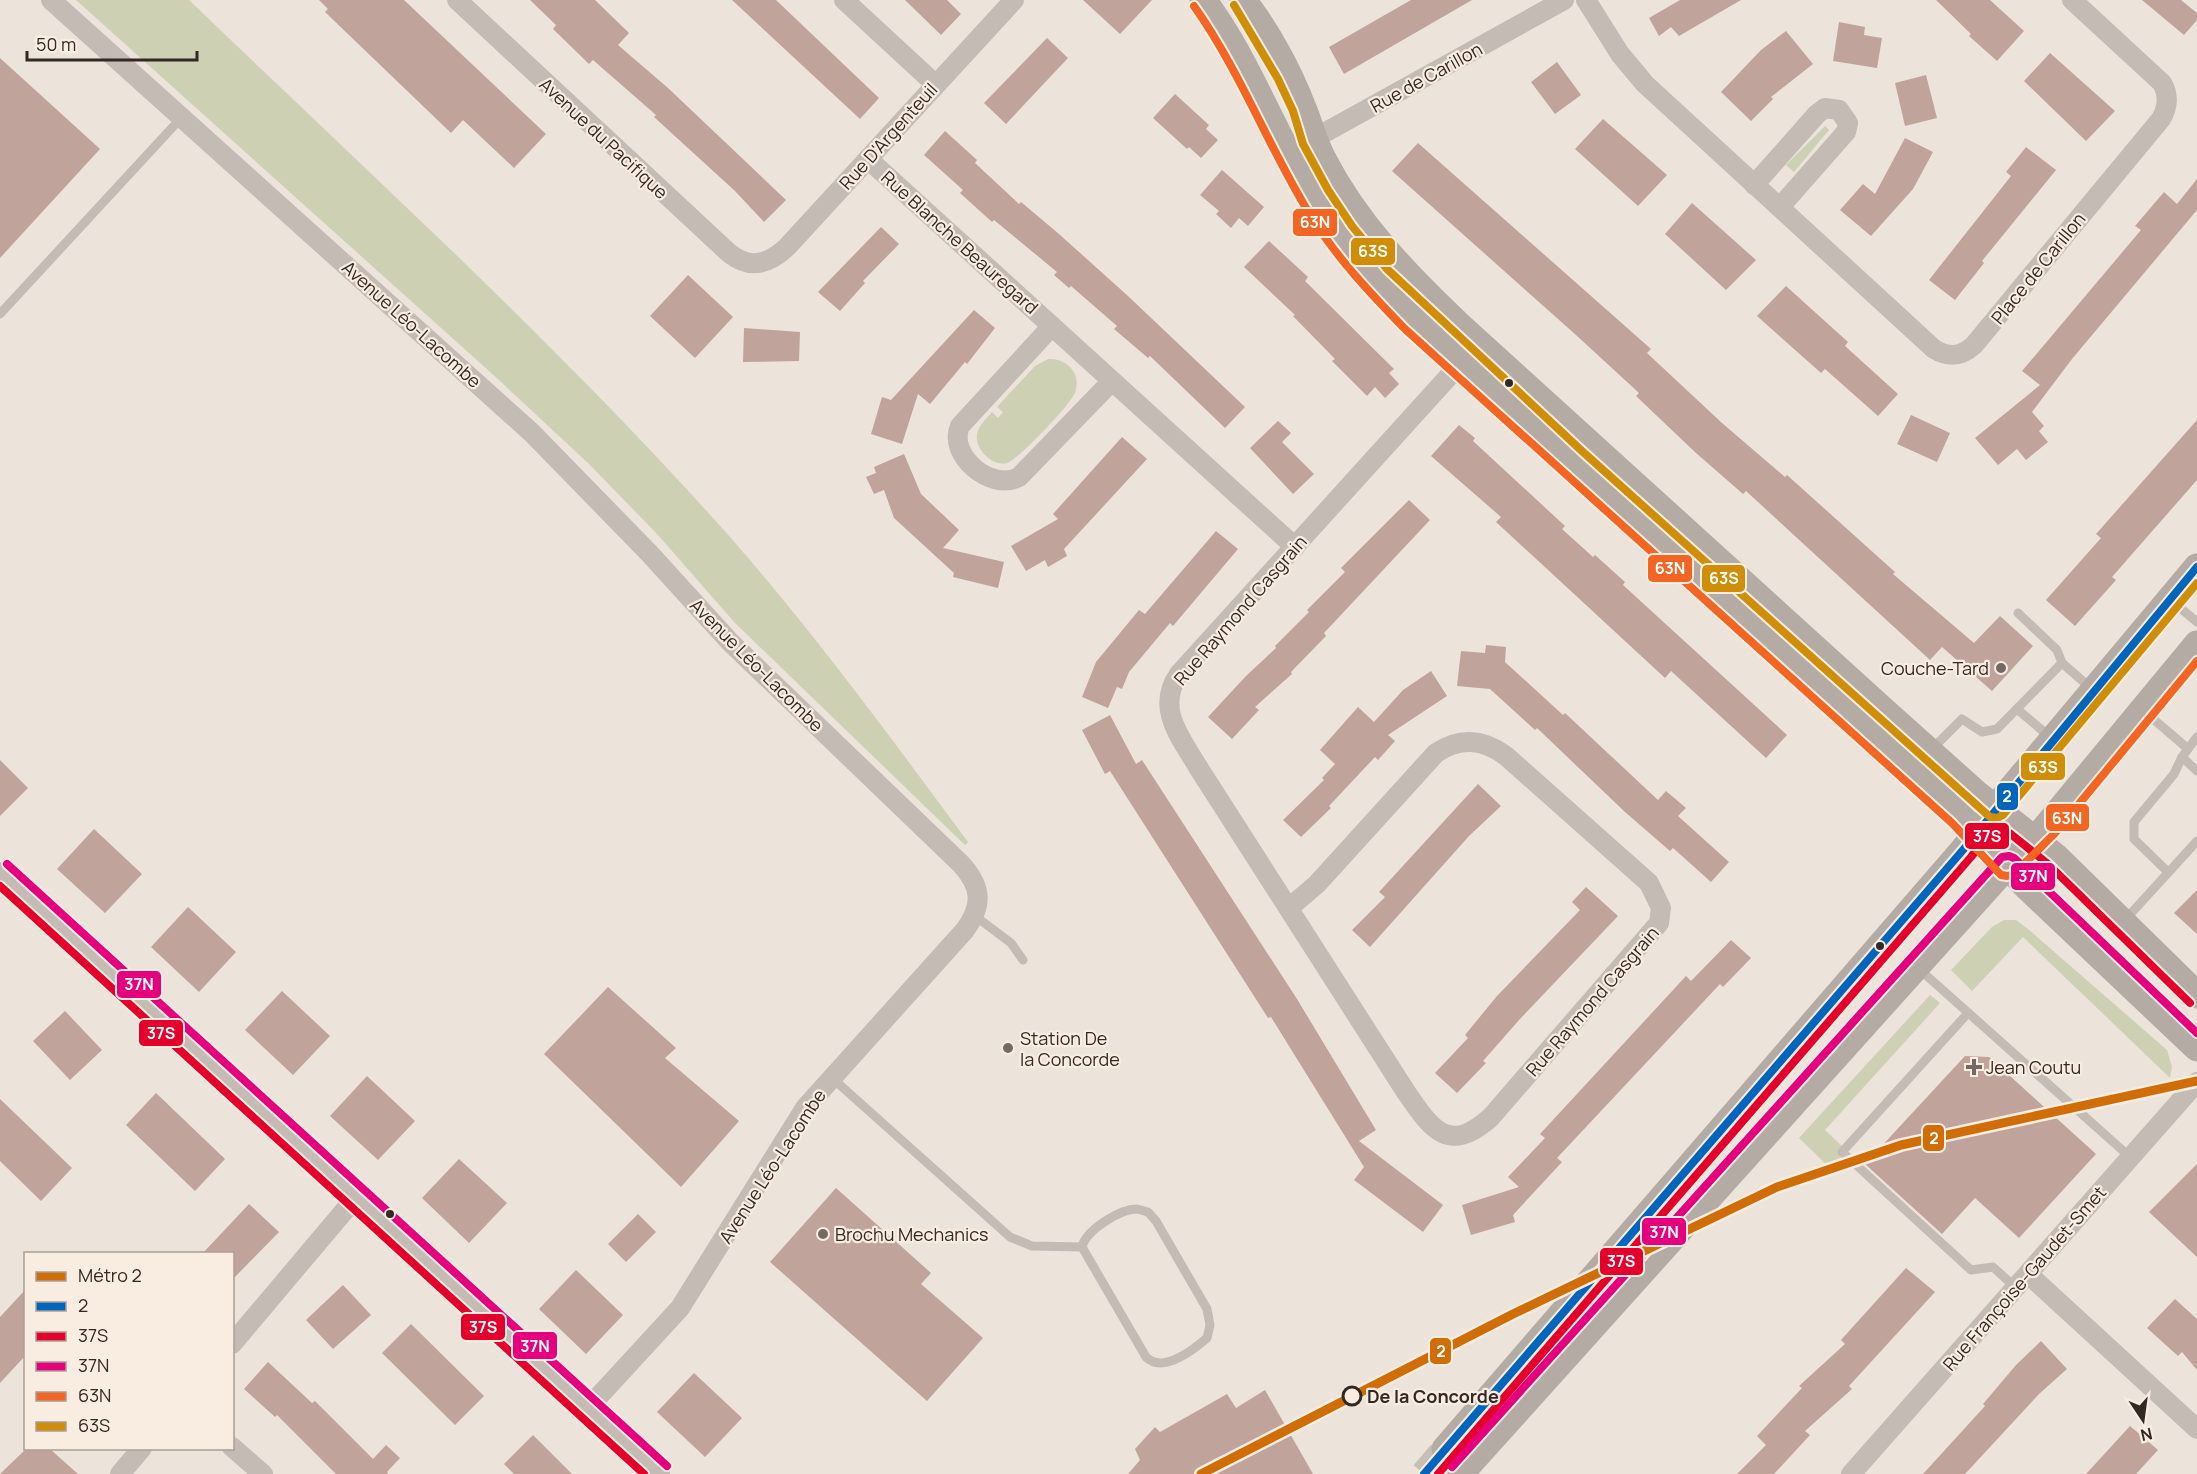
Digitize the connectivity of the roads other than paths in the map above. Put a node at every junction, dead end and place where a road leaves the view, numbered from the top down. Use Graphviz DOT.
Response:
graph roads {
  1 [pos="51,0"];
  2 [pos="457,0"];
  3 [pos="844,0"];
  4 [pos="1014,0"];
  5 [pos="1203,0"];
  6 [pos="1244,0"];
  7 [pos="1564,0"];
  8 [pos="1586,0"];
  9 [pos="2072,0"];
  10 [pos="935,84"];
  11 [pos="182,117"];
  12 [pos="1313,140"];
  13 [pos="1288,153"];
  14 [pos="868,159"];
  15 [pos="1754,185"];
  16 [pos="1780,207"];
  17 [pos="758,264"];
  18 [pos="0,314"];
  19 [pos="1052,326"];
  20 [pos="1479,342"];
  21 [pos="1460,364"];
  22 [pos="1112,381"];
  23 [pos="1295,547"];
  24 [pos="2197,567"];
  25 [pos="2170,600"];
  26 [pos="2018,613"];
  27 [pos="2197,622"];
  28 [pos="2197,644"];
  29 [pos="2062,663"];
  30 [pos="2093,691"];
  31 [pos="2017,710"];
  32 [pos="2143,710"];
  33 [pos="2197,737"];
  34 [pos="2053,739"];
  35 [pos="1930,751"];
  36 [pos="2184,753"];
  37 [pos="2197,771"];
  38 [pos="1995,808"];
  39 [pos="1978,834"];
  40 [pos="2035,840"];
  41 [pos="2197,842"];
  42 [pos="2007,866"];
  43 [pos="0,872"];
  44 [pos="2168,873"];
  45 [pos="1288,908"];
  46 [pos="975,916"];
  47 [pos="2122,923"];
  48 [pos="1023,960"];
  49 [pos="1916,966"];
  50 [pos="2197,995"];
  51 [pos="1968,1013"];
  52 [pos="2197,1048"];
  53 [pos="831,1077"];
  54 [pos="2197,1082"];
  55 [pos="2130,1157"];
  56 [pos="357,1197"];
  57 [pos="1082,1247"];
  58 [pos="2022,1281"];
  59 [pos="234,1342"];
  60 [pos="588,1408"];
  61 [pos="2197,1429"];
  62 [pos="234,1449"];
  63 [pos="1445,1449"];
  64 [pos="141,1450"];
  65 [pos="1461,1473"];
  66 [pos="120,1474"];
  67 [pos="262,1474"];
  68 [pos="660,1474"];
  69 [pos="1851,1474"];
  1 -- 11 [label="street, Avenue Léo-Lacombe"];
  2 -- 17 [label="street, Avenue du Pacifique"];
  3 -- 10 [label="street"];
  4 -- 10 [label="street, Rue D'Argenteuil"];
  5 -- 13 [label="street"];
  6 -- 12 [label="street"];
  7 -- 12 [label="street, Rue de Carillon"];
  8 -- 15 [label="street, Place de Carillon"];
  9 -- 16 [label="street, Place de Carillon"];
  10 -- 14 [label="street, Rue D'Argenteuil"];
  11 -- 18 [label="lane"];
  11 -- 46 [label="street, Avenue Léo-Lacombe"];
  12 -- 13 [label="street, Rue de Carillon"];
  12 -- 20 [label="street"];
  13 -- 21 [label="street"];
  14 -- 17 [label="street, Rue D'Argenteuil"];
  14 -- 19 [label="street, Rue Blanche Beauregard"];
  15 -- 16 [label="street, Place de Carillon"];
  15 -- 16 [label="street"];
  19 -- 22 [label="street, Rue Blanche Beauregard"];
  19 -- 22 [label="street, Rue Blanche Beauregard"];
  20 -- 21 [label="street, Rue Raymond Casgrain"];
  20 -- 35 [label="street"];
  21 -- 23 [label="street, Rue Raymond Casgrain"];
  21 -- 39 [label="street"];
  22 -- 23 [label="street, Rue Blanche Beauregard"];
  23 -- 45 [label="street, Rue Raymond Casgrain"];
  24 -- 25 [label="street"];
  25 -- 27 [label="lane"];
  25 -- 30 [label="street"];
  26 -- 29 [label="lane"];
  28 -- 32 [label="street"];
  29 -- 30 [label="lane"];
  29 -- 31 [label="lane"];
  30 -- 34 [label="street"];
  31 -- 34 [label="lane"];
  31 -- 35 [label="lane"];
  32 -- 36 [label="lane"];
  32 -- 40 [label="street"];
  33 -- 36 [label="lane"];
  34 -- 38 [label="street"];
  35 -- 38 [label="street"];
  36 -- 37 [label="lane"];
  36 -- 44 [label="lane"];
  38 -- 39 [label="street"];
  38 -- 40 [label="street"];
  39 -- 42 [label="street"];
  39 -- 63 [label="street"];
  40 -- 42 [label="street"];
  40 -- 47 [label="street"];
  41 -- 44 [label="lane"];
  42 -- 49 [label="street"];
  42 -- 52 [label="street"];
  43 -- 56 [label="street"];
  44 -- 47 [label="lane"];
  45 -- 45 [label="street, Rue Raymond Casgrain"];
  46 -- 48 [label="lane"];
  46 -- 53 [label="street, Avenue Léo-Lacombe"];
  47 -- 50 [label="street"];
  49 -- 51 [label="lane"];
  49 -- 65 [label="street"];
  51 -- 55 [label="lane"];
  51 -- 58 [label="lane"];
  53 -- 57 [label="lane"];
  53 -- 60 [label="street, Avenue Léo-Lacombe"];
  54 -- 55 [label="street, Rue Françoise-Gaudet-Smet"];
  55 -- 58 [label="street, Rue Françoise-Gaudet-Smet"];
  56 -- 59 [label="street"];
  56 -- 60 [label="street"];
  57 -- 57 [label="lane"];
  58 -- 61 [label="street"];
  58 -- 69 [label="street, Rue Françoise-Gaudet-Smet"];
  60 -- 68 [label="street"];
  62 -- 67 [label="street"];
  64 -- 66 [label="street"];
}
